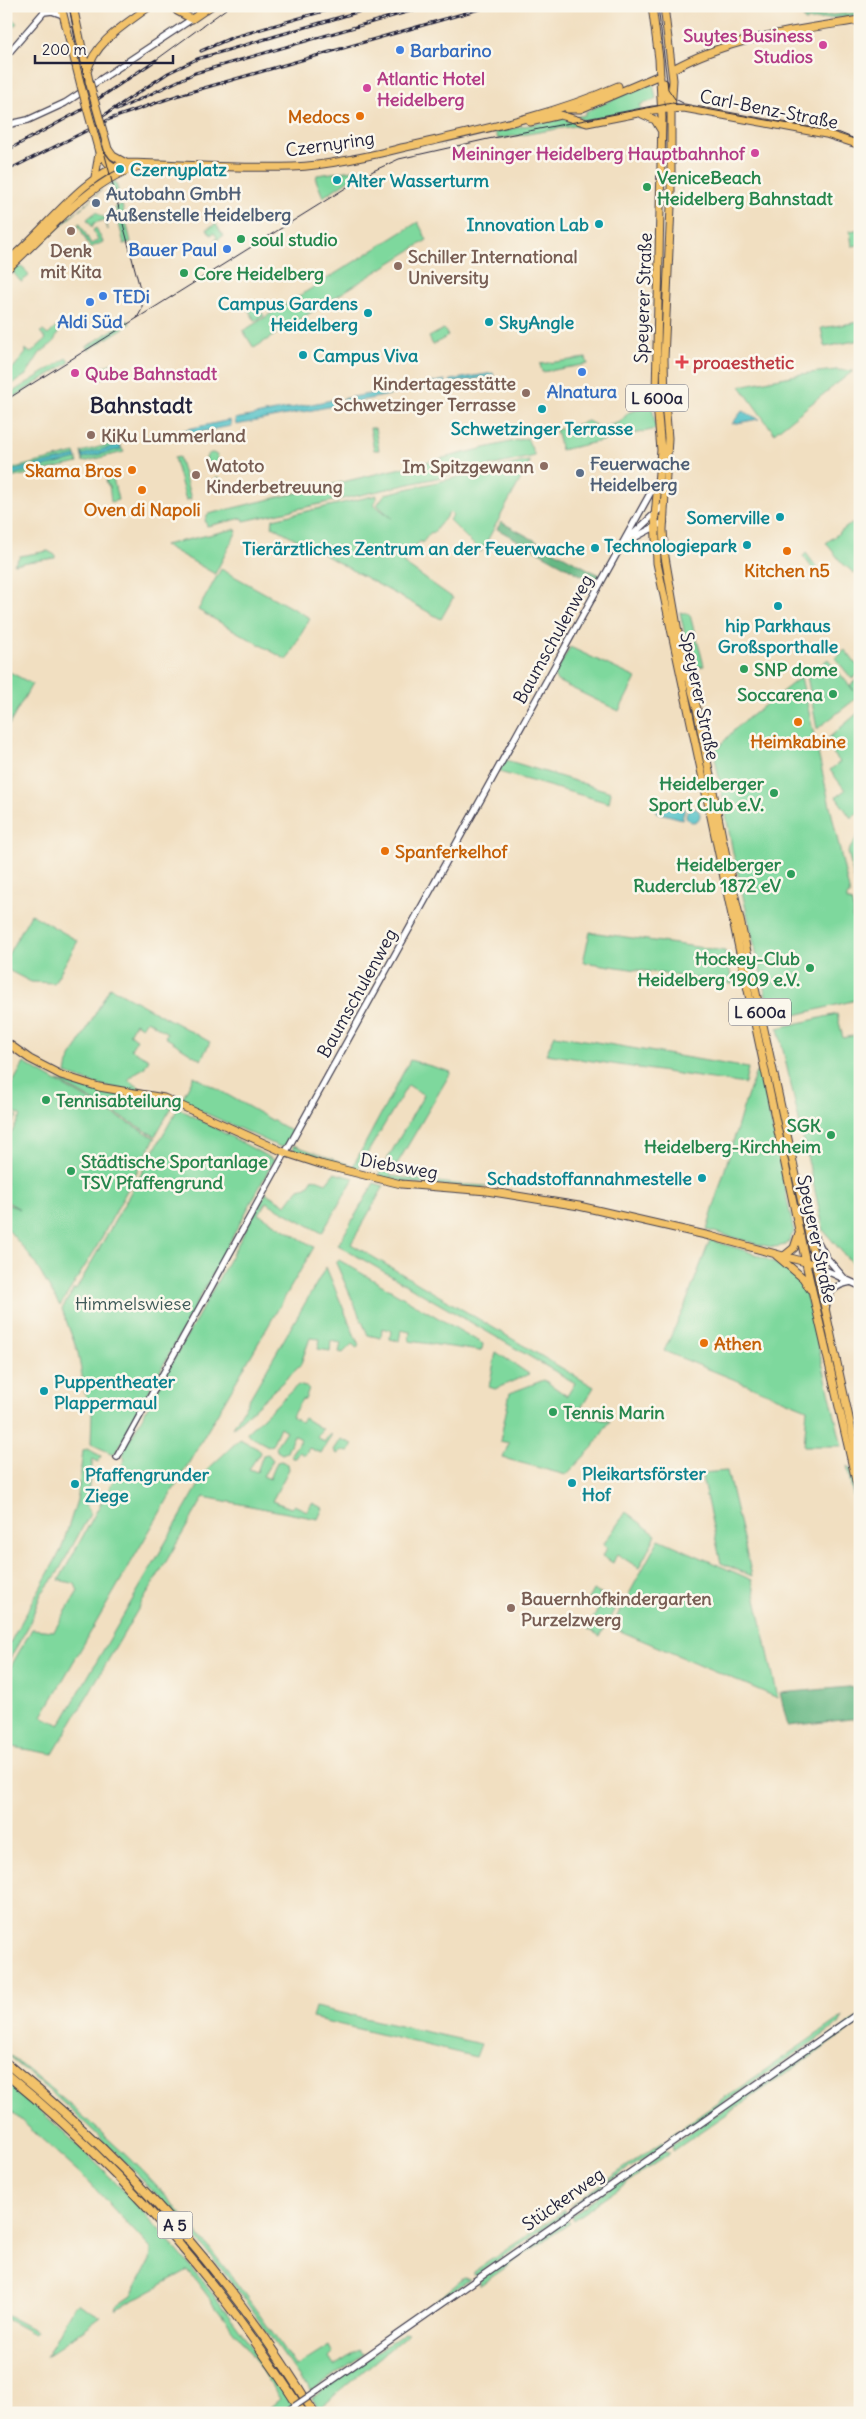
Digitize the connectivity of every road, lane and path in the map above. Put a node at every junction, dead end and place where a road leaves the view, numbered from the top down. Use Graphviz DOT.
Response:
graph roads {
  1 [pos="49,6"];
  2 [pos="61,6"];
  3 [pos="72,6"];
  4 [pos="150,6"];
  5 [pos="169,6"];
  6 [pos="211,6"];
  7 [pos="652,6"];
  8 [pos="664,6"];
  9 [pos="44,12"];
  10 [pos="179,12"];
  11 [pos="200,14"];
  12 [pos="63,15"];
  13 [pos="192,19"];
  14 [pos="860,20"];
  15 [pos="181,27"];
  16 [pos="80,41"];
  17 [pos="100,45"];
  18 [pos="6,56"];
  19 [pos="673,67"];
  20 [pos="87,72"];
  21 [pos="660,73"];
  22 [pos="618,86"];
  23 [pos="560,109"];
  24 [pos="671,109"];
  25 [pos="662,110"];
  26 [pos="639,113"];
  27 [pos="513,123"];
  28 [pos="6,125"];
  29 [pos="662,131"];
  30 [pos="860,144"];
  31 [pos="108,149"];
  32 [pos="99,153"];
  33 [pos="111,166"];
  34 [pos="125,166"];
  35 [pos="95,178"];
  36 [pos="102,183"];
  37 [pos="6,262"];
  38 [pos="6,270"];
  39 [pos="660,476"];
  40 [pos="665,502"];
  41 [pos="655,516"];
  42 [pos="664,522"];
  43 [pos="655,527"];
  44 [pos="624,543"];
  45 [pos="6,1042"];
  46 [pos="286,1153"];
  47 [pos="807,1222"];
  48 [pos="800,1231"];
  49 [pos="779,1256"];
  50 [pos="806,1262"];
  51 [pos="816,1266"];
  52 [pos="845,1279"];
  53 [pos="852,1282"];
  54 [pos="860,1286"];
  55 [pos="813,1294"];
  56 [pos="826,1310"];
  57 [pos="117,1457"];
  58 [pos="860,1468"];
  59 [pos="860,1498"];
  60 [pos="860,2012"];
  61 [pos="6,2063"];
  62 [pos="6,2074"];
  63 [pos="6,2408"];
  64 [pos="286,2412"];
  65 [pos="13,2413"];
  66 [pos="303,2413"];
  67 [pos="314,2413"];
  1 -- 9 [label="street"];
  2 -- 12 [label="main road"];
  3 -- 16 [label="main road"];
  4 -- 17 [label="main road"];
  5 -- 10 [label="main road"];
  6 -- 11 [label="main road"];
  7 -- 21 [label="main road, Speyerer Straße / L 600a"];
  8 -- 19 [label="main road, Speyerer Straße / L 600a"];
  9 -- 12 [label="street"];
  9 -- 18 [label="street"];
  10 -- 11 [label="main road"];
  10 -- 13 [label="main road"];
  10 -- 15 [label="street"];
  11 -- 13 [label="main road"];
  12 -- 32 [label="main road, bridge"];
  13 -- 15 [label="street"];
  14 -- 19 [label="main road"];
  15 -- 28 [label="street"];
  16 -- 17 [label="main road"];
  16 -- 20 [label="main road"];
  17 -- 20 [label="main road"];
  19 -- 24 [label="main road, Speyerer Straße / L 600a"];
  20 -- 31 [label="main road, bridge"];
  21 -- 23 [label="main road, Czernyring"];
  21 -- 24 [label="main road"];
  21 -- 25 [label="main road, Speyerer Straße / L 600a"];
  22 -- 23 [label="main road, Czernyring"];
  23 -- 27 [label="main road, Czernyring"];
  24 -- 25 [label="main road, Czernyring"];
  24 -- 30 [label="main road, Carl-Benz-Straße"];
  24 -- 40 [label="main road, Speyerer Straße / L 600a"];
  25 -- 26 [label="main road, Czernyring"];
  25 -- 29 [label="main road, Speyerer Straße / L 600a"];
  26 -- 27 [label="main road, Czernyring"];
  26 -- 29 [label="main road"];
  27 -- 34 [label="main road, Czernyring"];
  29 -- 39 [label="main road, Speyerer Straße / L 600a"];
  31 -- 33 [label="main road"];
  31 -- 34 [label="main road"];
  32 -- 33 [label="main road"];
  32 -- 35 [label="main road"];
  33 -- 34 [label="main road, Czernyring"];
  33 -- 35 [label="main road"];
  33 -- 36 [label="main road"];
  34 -- 36 [label="main road"];
  35 -- 37 [label="main road"];
  36 -- 38 [label="main road"];
  39 -- 41 [label="main road, Speyerer Straße / L 600a"];
  39 -- 44 [label="street, Baumschulenweg"];
  40 -- 41 [label="street, Baumschulenweg"];
  40 -- 42 [label="main road, Speyerer Straße / L 600a"];
  41 -- 43 [label="main road, Speyerer Straße / L 600a"];
  41 -- 44 [label="street, Baumschulenweg"];
  42 -- 43 [label="street"];
  42 -- 47 [label="main road, Speyerer Straße / L 600a"];
  43 -- 44 [label="street"];
  43 -- 48 [label="main road, Speyerer Straße / L 600a"];
  44 -- 46 [label="street, Baumschulenweg"];
  45 -- 46 [label="main road, Diebsweg"];
  46 -- 49 [label="main road, Diebsweg"];
  46 -- 57 [label="street, Baumschulenweg"];
  47 -- 51 [label="main road, Speyerer Straße / L 600a"];
  47 -- 52 [label="street"];
  48 -- 49 [label="main road"];
  48 -- 50 [label="main road, Speyerer Straße / L 600a"];
  49 -- 50 [label="main road, Diebsweg"];
  49 -- 55 [label="main road"];
  50 -- 51 [label="main road, Diebsweg"];
  50 -- 55 [label="main road, Speyerer Straße / L 600a"];
  51 -- 52 [label="street"];
  51 -- 56 [label="main road, Speyerer Straße / L 600a"];
  52 -- 53 [label="street"];
  53 -- 54 [label="street"];
  53 -- 56 [label="street"];
  55 -- 59 [label="main road, Speyerer Straße / L 600a"];
  56 -- 58 [label="main road, Speyerer Straße / L 600a"];
  60 -- 64 [label="street, Stückerweg, bridge"];
  61 -- 67 [label="highway, A 5"];
  62 -- 66 [label="highway, A 5"];
  63 -- 65 [label="street"];
}
